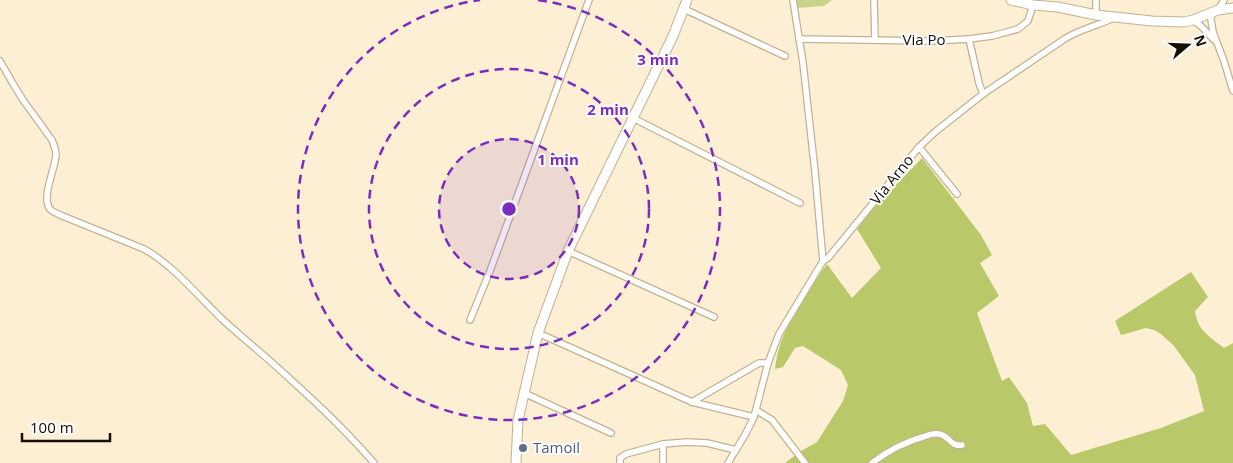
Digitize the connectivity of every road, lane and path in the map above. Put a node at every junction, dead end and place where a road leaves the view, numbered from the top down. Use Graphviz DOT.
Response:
graph roads {
  1 [pos="589,0"];
  2 [pos="793,0"];
  3 [pos="874,0"];
  4 [pos="1011,0"];
  5 [pos="1096,0"];
  6 [pos="1219,0"];
  7 [pos="1224,0"];
  8 [pos="686,4"];
  9 [pos="1033,5"];
  10 [pos="1233,8"];
  11 [pos="1214,11"];
  12 [pos="1096,15"];
  13 [pos="1115,18"];
  14 [pos="1193,20"];
  15 [pos="799,39"];
  16 [pos="969,39"];
  17 [pos="876,40"];
  18 [pos="1217,43"];
  19 [pos="786,56"];
  20 [pos="0,61"];
  21 [pos="1233,91"];
  22 [pos="983,94"];
  23 [pos="633,118"];
  24 [pos="919,147"];
  25 [pos="957,194"];
  26 [pos="800,203"];
  27 [pos="568,251"];
  28 [pos="823,261"];
  29 [pos="714,317"];
  30 [pos="470,320"];
  31 [pos="538,333"];
  32 [pos="768,363"];
  33 [pos="524,393"];
  34 [pos="692,402"];
  35 [pos="755,414"];
  36 [pos="611,433"];
  37 [pos="663,444"];
  38 [pos="962,446"];
  39 [pos="736,450"];
  40 [pos="374,463"];
  41 [pos="516,463"];
  42 [pos="620,463"];
  43 [pos="663,463"];
  44 [pos="728,463"];
  45 [pos="805,463"];
  46 [pos="872,463"];
  1 -- 30 [label="street"];
  2 -- 15 [label="street"];
  3 -- 17 [label="street"];
  4 -- 9 [label="main road"];
  5 -- 12 [label="street"];
  6 -- 11 [label="street"];
  7 -- 11 [label="street"];
  8 -- 19 [label="street"];
  8 -- 23 [label="main road"];
  9 -- 12 [label="main road"];
  9 -- 16 [label="street, Via Po"];
  10 -- 11 [label="main road"];
  11 -- 14 [label="main road"];
  11 -- 18 [label="street"];
  12 -- 13 [label="main road"];
  13 -- 14 [label="main road"];
  13 -- 22 [label="street, Via Arno"];
  14 -- 18 [label="street"];
  15 -- 17 [label="street, Via Po"];
  15 -- 28 [label="street"];
  16 -- 17 [label="street, Via Po"];
  16 -- 22 [label="street"];
  18 -- 21 [label="street"];
  20 -- 40 [label="street"];
  22 -- 24 [label="street, Via Arno"];
  23 -- 26 [label="street"];
  23 -- 27 [label="main road"];
  24 -- 25 [label="street"];
  24 -- 28 [label="street, Via Arno"];
  27 -- 29 [label="street"];
  27 -- 31 [label="main road"];
  28 -- 32 [label="street, Via Arno"];
  31 -- 33 [label="main road"];
  31 -- 34 [label="street"];
  32 -- 34 [label="street"];
  32 -- 35 [label="street, Via Arno"];
  33 -- 36 [label="street"];
  33 -- 41 [label="main road"];
  34 -- 35 [label="street"];
  35 -- 39 [label="street, Via Arno"];
  35 -- 45 [label="street"];
  37 -- 39 [label="street"];
  37 -- 42 [label="street"];
  37 -- 43 [label="street"];
  38 -- 46 [label="street"];
  39 -- 44 [label="street, Via Arno"];
}
